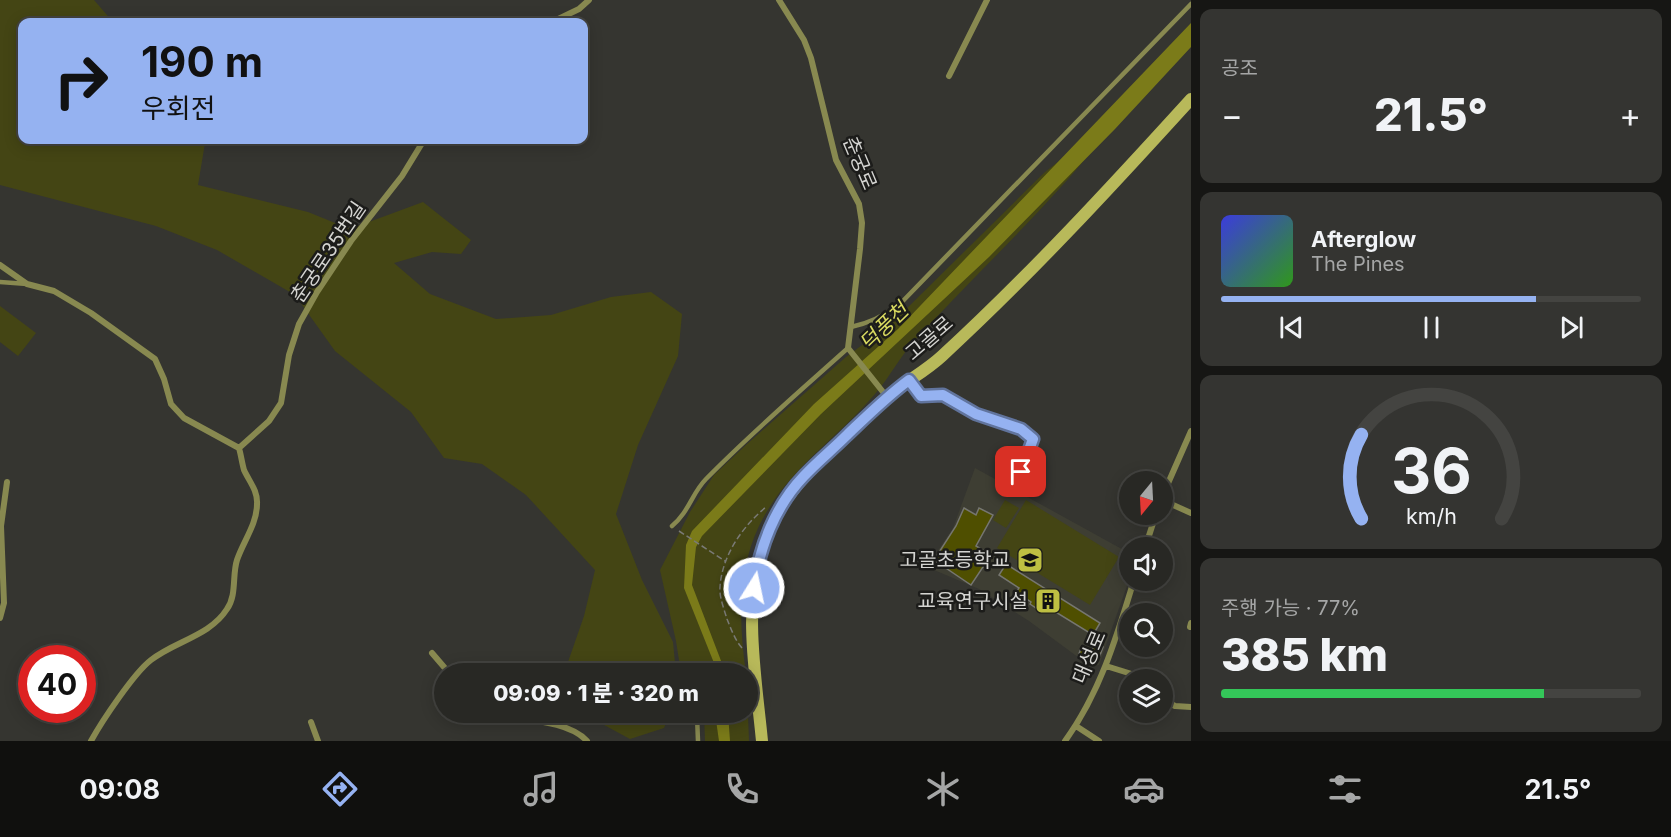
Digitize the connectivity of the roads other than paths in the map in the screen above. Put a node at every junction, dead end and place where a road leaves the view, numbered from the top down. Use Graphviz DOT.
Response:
graph roads {
  1 [pos="590,0"];
  2 [pos="779,0"];
  3 [pos="987,0"];
  4 [pos="1191,4"];
  5 [pos="560,18"];
  6 [pos="949,76"];
  7 [pos="1191,99"];
  8 [pos="422,144"];
  9 [pos="0,266"];
  10 [pos="0,282"];
  11 [pos="27,284"];
  12 [pos="850,327"];
  13 [pos="848,348"];
  14 [pos="909,380"];
  15 [pos="887,397"];
  16 [pos="1191,431"];
  17 [pos="239,447"];
  18 [pos="1021,472"];
  19 [pos="1173,473"];
  20 [pos="7,482"];
  21 [pos="1173,504"];
  22 [pos="1191,513"];
  23 [pos="672,526"];
  24 [pos="1130,591"];
  25 [pos="0,618"];
  26 [pos="432,652"];
  27 [pos="441,663"];
  28 [pos="1106,666"];
  29 [pos="1119,670"];
  30 [pos="1173,704"];
  31 [pos="1191,707"];
  32 [pos="311,722"];
  33 [pos="544,723"];
  34 [pos="697,723"];
  35 [pos="1076,726"];
  36 [pos="91,741"];
  37 [pos="318,741"];
  38 [pos="587,741"];
  39 [pos="698,741"];
  40 [pos="762,741"];
  41 [pos="1065,741"];
  42 [pos="1100,741"];
  1 -- 5 [label="street"];
  2 -- 12 [label="street, 춘궁로"];
  3 -- 6 [label="street"];
  4 -- 12 [label="lane"];
  7 -- 14 [label="street, 고골로"];
  8 -- 17 [label="street, 춘궁로35번길"];
  9 -- 11 [label="street"];
  10 -- 11 [label="lane"];
  11 -- 17 [label="street"];
  12 -- 13 [label="street, 춘궁로"];
  13 -- 15 [label="street"];
  13 -- 23 [label="lane"];
  14 -- 15 [label="street, 고골로"];
  14 -- 18 [label="street"];
  15 -- 40 [label="street, 고골로"];
  16 -- 19 [label="street"];
  17 -- 36 [label="street"];
  20 -- 25 [label="street"];
  21 -- 22 [label="street"];
  24 -- 28 [label="street, 대성로"];
  26 -- 27 [label="street"];
  28 -- 29 [label="street"];
  28 -- 35 [label="street, 대성로"];
  30 -- 31 [label="street"];
  32 -- 37 [label="street"];
  33 -- 38 [label="street"];
  34 -- 39 [label="lane"];
  35 -- 41 [label="street, 대성로"];
  35 -- 42 [label="street"];
}
